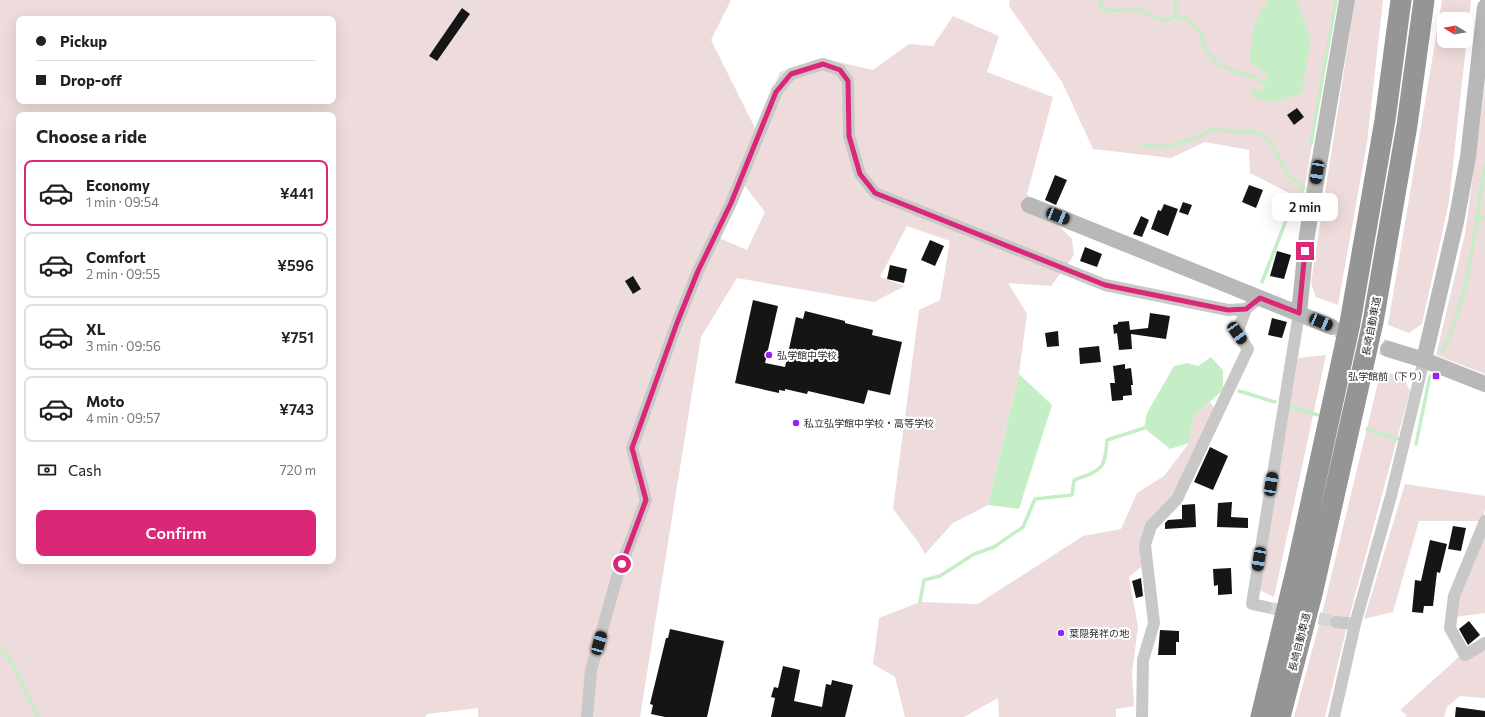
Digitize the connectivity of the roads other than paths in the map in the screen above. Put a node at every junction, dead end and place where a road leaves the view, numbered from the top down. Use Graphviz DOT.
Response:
graph roads {
  1 [pos="1346,0"];
  2 [pos="1393,0"];
  3 [pos="1401,0"];
  4 [pos="1424,0"];
  5 [pos="1485,7"];
  6 [pos="1385,120"];
  7 [pos="1029,205"];
  8 [pos="1260,298"];
  9 [pos="1246,309"];
  10 [pos="1299,313"];
  11 [pos="1332,327"];
  12 [pos="1388,349"];
  13 [pos="1424,360"];
  14 [pos="1485,384"];
  15 [pos="1485,521"];
  16 [pos="1266,607"];
  17 [pos="1336,622"];
  18 [pos="1355,624"];
  19 [pos="1485,643"];
  20 [pos="587,717"];
  21 [pos="1142,717"];
  22 [pos="1261,717"];
  23 [pos="1280,717"];
  24 [pos="1334,717"];
  1 -- 10 [label="street"];
  2 -- 6 [label="highway"];
  3 -- 6 [label="highway, 長崎自動車道"];
  4 -- 23 [label="highway, 長崎自動車道"];
  5 -- 13 [label="street"];
  6 -- 22 [label="highway, 長崎自動車道"];
  7 -- 8 [label="street"];
  8 -- 9 [label="street"];
  8 -- 10 [label="street"];
  9 -- 20 [label="street"];
  9 -- 21 [label="street"];
  10 -- 11 [label="street"];
  10 -- 16 [label="street"];
  12 -- 13 [label="street"];
  13 -- 14 [label="street"];
  13 -- 18 [label="street"];
  15 -- 19 [label="street"];
  17 -- 18 [label="street"];
  18 -- 24 [label="street"];
}
